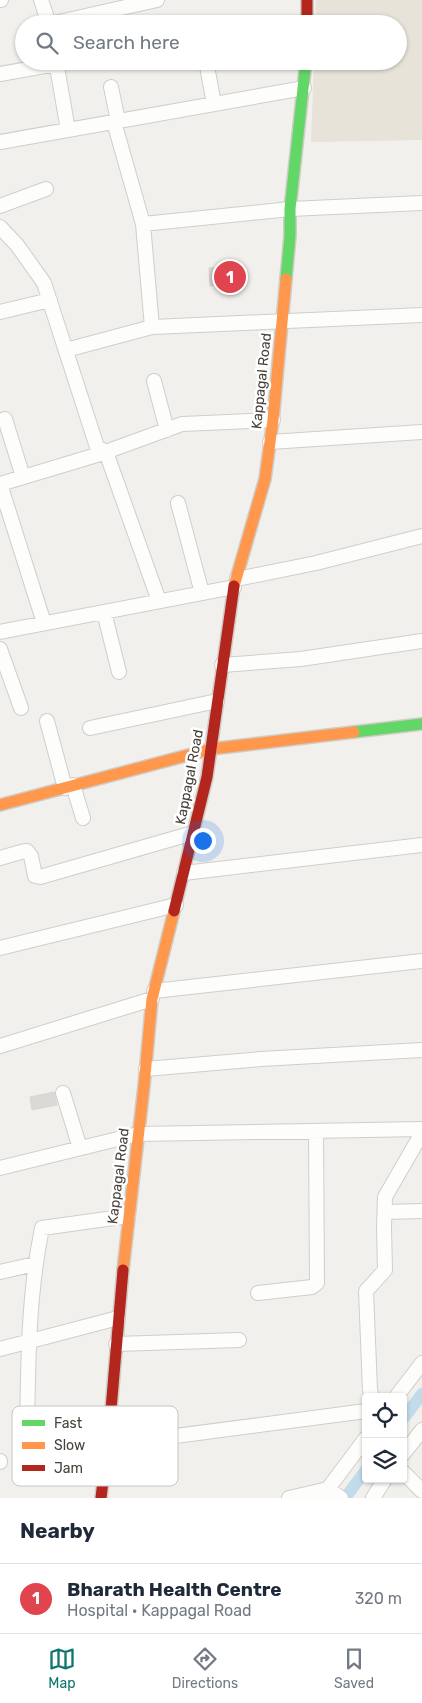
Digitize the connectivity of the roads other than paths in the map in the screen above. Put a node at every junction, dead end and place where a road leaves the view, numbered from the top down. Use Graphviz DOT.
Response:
graph roads {
  1 [pos="42,0"];
  2 [pos="154,0"];
  3 [pos="307,0"];
  4 [pos="47,15"];
  5 [pos="89,15"];
  6 [pos="307,15"];
  7 [pos="19,70"];
  8 [pos="57,70"];
  9 [pos="208,70"];
  10 [pos="305,70"];
  11 [pos="0,74"];
  12 [pos="111,87"];
  13 [pos="304,88"];
  14 [pos="214,104"];
  15 [pos="116,121"];
  16 [pos="68,130"];
  17 [pos="0,142"];
  18 [pos="46,189"];
  19 [pos="422,203"];
  20 [pos="0,206"];
  21 [pos="290,209"];
  22 [pos="142,224"];
  23 [pos="0,227"];
  24 [pos="50,300"];
  25 [pos="0,312"];
  26 [pos="422,315"];
  27 [pos="282,322"];
  28 [pos="152,327"];
  29 [pos="66,350"];
  30 [pos="154,381"];
  31 [pos="5,419"];
  32 [pos="273,420"];
  33 [pos="168,430"];
  34 [pos="422,432"];
  35 [pos="270,442"];
  36 [pos="106,452"];
  37 [pos="23,477"];
  38 [pos="0,484"];
  39 [pos="178,503"];
  40 [pos="422,536"];
  41 [pos="235,583"];
  42 [pos="202,593"];
  43 [pos="159,601"];
  44 [pos="104,612"];
  45 [pos="44,623"];
  46 [pos="0,632"];
  47 [pos="422,641"];
  48 [pos="0,649"];
  49 [pos="222,665"];
  50 [pos="119,672"];
  51 [pos="217,701"];
  52 [pos="21,708"];
  53 [pos="46,721"];
  54 [pos="422,724"];
  55 [pos="90,728"];
  56 [pos="211,749"];
  57 [pos="69,786"];
  58 [pos="0,805"];
  59 [pos="83,818"];
  60 [pos="193,833"];
  61 [pos="422,845"];
  62 [pos="0,858"];
  63 [pos="184,873"];
  64 [pos="176,905"];
  65 [pos="0,948"];
  66 [pos="422,961"];
  67 [pos="153,995"];
  68 [pos="0,1046"];
  69 [pos="422,1050"];
  70 [pos="146,1069"];
  71 [pos="63,1093"];
  72 [pos="316,1131"];
  73 [pos="422,1132"];
  74 [pos="138,1134"];
  75 [pos="80,1148"];
  76 [pos="0,1168"];
  77 [pos="422,1211"];
  78 [pos="385,1212"];
  79 [pos="128,1216"];
  80 [pos="35,1264"];
  81 [pos="0,1272"];
  82 [pos="258,1293"];
  83 [pos="118,1318"];
  84 [pos="30,1340"];
  85 [pos="239,1340"];
  86 [pos="116,1344"];
  87 [pos="0,1349"];
  88 [pos="422,1364"];
  89 [pos="371,1393"];
  90 [pos="399,1393"];
  91 [pos="28,1406"];
  92 [pos="111,1406"];
  93 [pos="362,1411"];
  94 [pos="422,1430"];
  95 [pos="178,1435"];
  96 [pos="362,1445"];
  97 [pos="407,1449"];
  98 [pos="407,1476"];
  99 [pos="382,1483"];
  100 [pos="422,1491"];
  101 [pos="332,1495"];
  102 [pos="289,1498"];
  103 [pos="373,1498"];
  1 -- 4 [label="street"];
  2 -- 5 [label="street"];
  3 -- 6 [label="main road"];
  7 -- 11 [label="street"];
  8 -- 16 [label="street"];
  9 -- 14 [label="street"];
  10 -- 13 [label="main road, Kappagal Road"];
  12 -- 15 [label="street"];
  13 -- 14 [label="street"];
  13 -- 21 [label="main road, Kappagal Road"];
  14 -- 15 [label="street"];
  15 -- 16 [label="street"];
  15 -- 22 [label="street"];
  16 -- 17 [label="street"];
  18 -- 20 [label="street"];
  19 -- 21 [label="street"];
  21 -- 22 [label="street"];
  21 -- 27 [label="main road, Kappagal Road"];
  22 -- 28 [label="street"];
  23 -- 24 [label="street"];
  24 -- 25 [label="street"];
  24 -- 29 [label="street"];
  26 -- 27 [label="street"];
  27 -- 28 [label="street"];
  27 -- 32 [label="main road, Kappagal Road"];
  28 -- 29 [label="street"];
  29 -- 36 [label="street"];
  30 -- 33 [label="street"];
  31 -- 37 [label="street"];
  32 -- 33 [label="street"];
  32 -- 35 [label="main road, Kappagal Road"];
  33 -- 36 [label="street"];
  34 -- 35 [label="street"];
  35 -- 41 [label="main road, Kappagal Road"];
  36 -- 37 [label="street"];
  36 -- 43 [label="street"];
  37 -- 38 [label="street"];
  38 -- 45 [label="street"];
  39 -- 42 [label="street"];
  40 -- 41 [label="street"];
  41 -- 42 [label="street"];
  41 -- 49 [label="main road, Kappagal Road"];
  42 -- 43 [label="street"];
  43 -- 44 [label="street"];
  44 -- 45 [label="street"];
  44 -- 50 [label="street"];
  45 -- 46 [label="street"];
  47 -- 49 [label="street"];
  48 -- 52 [label="street"];
  49 -- 51 [label="main road, Kappagal Road"];
  51 -- 55 [label="street"];
  51 -- 56 [label="main road, Kappagal Road"];
  53 -- 57 [label="street"];
  54 -- 56 [label="main road"];
  56 -- 57 [label="main road"];
  56 -- 60 [label="main road, Kappagal Road"];
  57 -- 58 [label="main road"];
  57 -- 59 [label="street"];
  60 -- 62 [label="street"];
  60 -- 63 [label="main road, Kappagal Road"];
  61 -- 63 [label="street"];
  63 -- 64 [label="main road, Kappagal Road"];
  64 -- 65 [label="street"];
  64 -- 67 [label="main road, Kappagal Road"];
  66 -- 67 [label="street"];
  67 -- 68 [label="street"];
  67 -- 70 [label="main road, Kappagal Road"];
  69 -- 70 [label="street"];
  70 -- 74 [label="main road, Kappagal Road"];
  71 -- 75 [label="street"];
  72 -- 73 [label="street"];
  72 -- 74 [label="street"];
  72 -- 82 [label="street"];
  73 -- 78 [label="street"];
  74 -- 75 [label="street"];
  74 -- 79 [label="main road, Kappagal Road"];
  75 -- 76 [label="street"];
  77 -- 78 [label="street"];
  78 -- 89 [label="street"];
  79 -- 80 [label="street"];
  79 -- 83 [label="main road, Kappagal Road"];
  80 -- 81 [label="street"];
  80 -- 84 [label="street"];
  83 -- 84 [label="street"];
  83 -- 86 [label="main road, Kappagal Road"];
  84 -- 87 [label="street"];
  84 -- 91 [label="street"];
  85 -- 86 [label="street"];
  86 -- 92 [label="main road, Kappagal Road"];
  88 -- 90 [label="street"];
  93 -- 95 [label="street"];
  94 -- 97 [label="street"];
  96 -- 101 [label="street"];
  98 -- 100 [label="street"];
  99 -- 103 [label="street"];
  101 -- 102 [label="street"];
}
